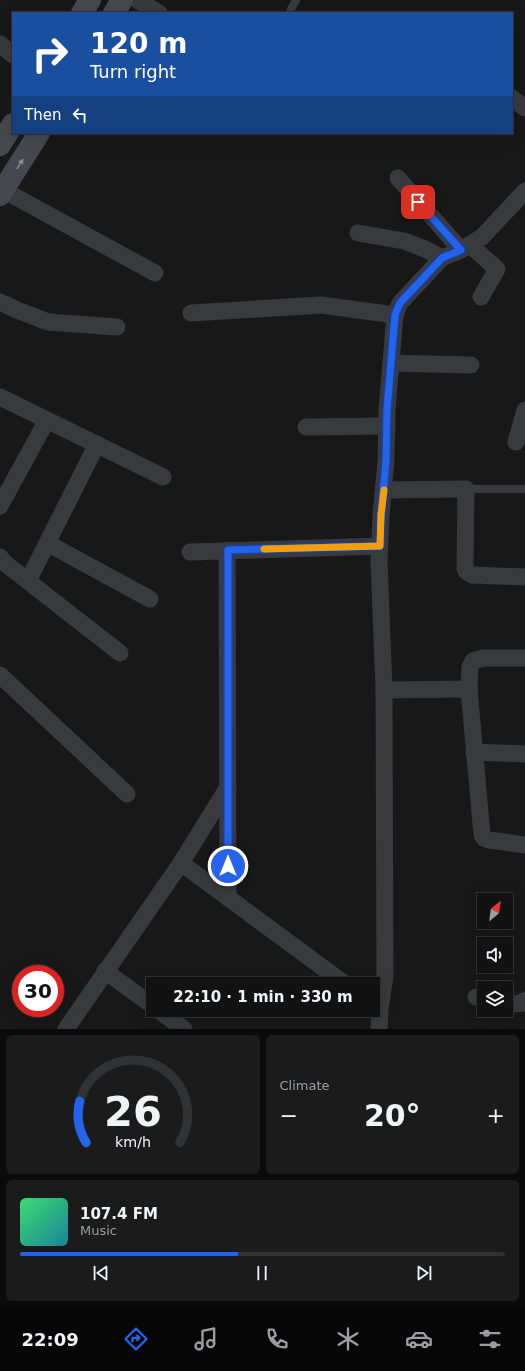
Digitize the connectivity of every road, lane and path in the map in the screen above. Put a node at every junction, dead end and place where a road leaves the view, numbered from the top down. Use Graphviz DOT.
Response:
graph roads {
  1 [pos="90,0"];
  2 [pos="122,0"];
  3 [pos="137,0"];
  4 [pos="296,0"];
  5 [pos="83,12"];
  6 [pos="115,12"];
  7 [pos="157,12"];
  8 [pos="290,12"];
  9 [pos="0,44"];
  10 [pos="12,54"];
  11 [pos="513,99"];
  12 [pos="525,108"];
  13 [pos="12,126"];
  14 [pos="38,134"];
  15 [pos="0,145"];
  16 [pos="398,178"];
  17 [pos="525,191"];
  18 [pos="2,193"];
  19 [pos="358,233"];
  20 [pos="465,248"];
  21 [pos="442,258"];
  22 [pos="155,273"];
  23 [pos="481,297"];
  24 [pos="0,302"];
  25 [pos="191,313"];
  26 [pos="395,315"];
  27 [pos="117,327"];
  28 [pos="391,363"];
  29 [pos="472,365"];
  30 [pos="0,397"];
  31 [pos="525,410"];
  32 [pos="47,420"];
  33 [pos="387,426"];
  34 [pos="306,427"];
  35 [pos="516,442"];
  36 [pos="97,444"];
  37 [pos="163,477"];
  38 [pos="466,489"];
  39 [pos="524,489"];
  40 [pos="384,490"];
  41 [pos="0,506"];
  42 [pos="47,543"];
  43 [pos="380,546"];
  44 [pos="228,550"];
  45 [pos="190,552"];
  46 [pos="0,557"];
  47 [pos="525,577"];
  48 [pos="28,581"];
  49 [pos="150,599"];
  50 [pos="120,653"];
  51 [pos="525,658"];
  52 [pos="0,675"];
  53 [pos="469,689"];
  54 [pos="384,690"];
  55 [pos="474,752"];
  56 [pos="525,754"];
  57 [pos="228,787"];
  58 [pos="126,794"];
  59 [pos="525,845"];
  60 [pos="181,863"];
  61 [pos="228,898"];
  62 [pos="105,971"];
  63 [pos="335,977"];
  64 [pos="380,993"];
  65 [pos="525,1000"];
  66 [pos="146,1001"];
  67 [pos="513,1004"];
  68 [pos="168,1017"];
  69 [pos="377,1017"];
  70 [pos="66,1029"];
  71 [pos="184,1029"];
  72 [pos="379,1029"];
  1 -- 5 [label="main road"];
  2 -- 6 [label="main road"];
  3 -- 7 [label="street"];
  4 -- 8 [label="lane"];
  9 -- 10 [label="street"];
  11 -- 12 [label="street"];
  13 -- 15 [label="main road"];
  18 -- 14 [label="main road, one-way"];
  16 -- 20 [label="street"];
  17 -- 20 [label="street"];
  18 -- 22 [label="street"];
  19 -- 21 [label="street"];
  20 -- 21 [label="street"];
  20 -- 23 [label="street"];
  21 -- 26 [label="street"];
  24 -- 27 [label="street"];
  25 -- 26 [label="street"];
  26 -- 28 [label="street"];
  28 -- 29 [label="street"];
  28 -- 33 [label="street"];
  30 -- 32 [label="street"];
  31 -- 35 [label="street"];
  32 -- 36 [label="street"];
  32 -- 41 [label="street"];
  33 -- 34 [label="street"];
  33 -- 40 [label="street"];
  36 -- 37 [label="street"];
  36 -- 42 [label="street"];
  38 -- 39 [label="lane"];
  38 -- 40 [label="street"];
  38 -- 47 [label="street"];
  40 -- 43 [label="street"];
  42 -- 48 [label="street"];
  42 -- 49 [label="street"];
  43 -- 44 [label="street"];
  43 -- 54 [label="street"];
  44 -- 45 [label="street"];
  44 -- 57 [label="street"];
  46 -- 48 [label="street"];
  48 -- 50 [label="street"];
  51 -- 53 [label="street"];
  52 -- 58 [label="street"];
  53 -- 54 [label="street"];
  53 -- 55 [label="street"];
  54 -- 64 [label="street"];
  55 -- 56 [label="street"];
  55 -- 59 [label="street"];
  57 -- 60 [label="street"];
  57 -- 61 [label="street"];
  60 -- 61 [label="street"];
  60 -- 62 [label="street"];
  61 -- 63 [label="street"];
  62 -- 66 [label="street"];
  62 -- 70 [label="street"];
  65 -- 67 [label="street"];
  68 -- 71 [label="street"];
  69 -- 72 [label="street"];
}
